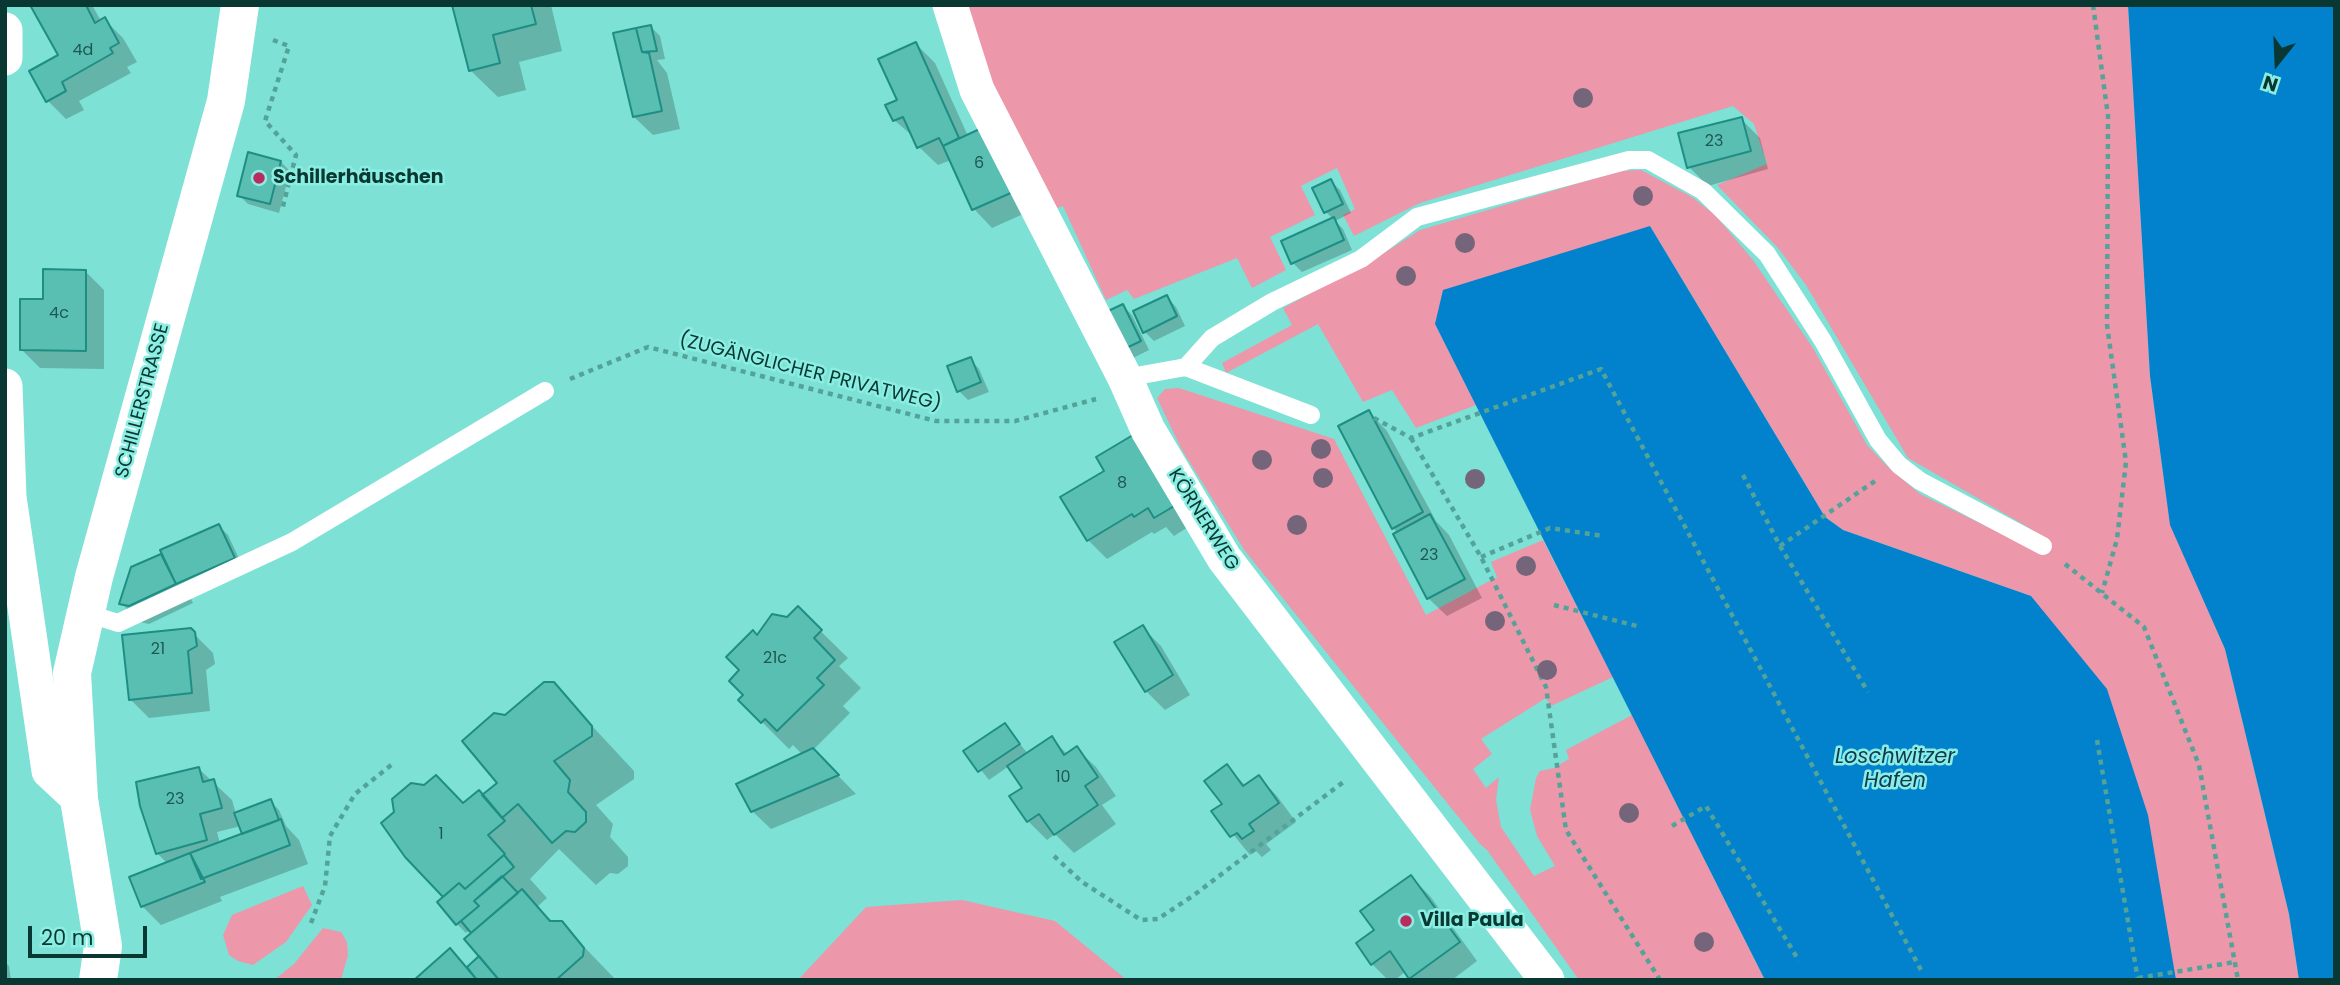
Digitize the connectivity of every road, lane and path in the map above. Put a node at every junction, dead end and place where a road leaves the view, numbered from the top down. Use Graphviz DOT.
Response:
graph roads {
  1 [pos="240,5"];
  2 [pos="950,5"];
  3 [pos="2093,5"];
  4 [pos="5,30"];
  5 [pos="5,58"];
  6 [pos="283,68"];
  7 [pos="282,210"];
  8 [pos="1186,367"];
  9 [pos="570,379"];
  10 [pos="1128,384"];
  11 [pos="5,386"];
  12 [pos="545,391"];
  13 [pos="1311,415"];
  14 [pos="1374,418"];
  15 [pos="1411,438"];
  16 [pos="1899,465"];
  17 [pos="1743,475"];
  18 [pos="1603,536"];
  19 [pos="1780,546"];
  20 [pos="2043,546"];
  21 [pos="1481,557"];
  22 [pos="2102,593"];
  23 [pos="1555,605"];
  24 [pos="86,613"];
  25 [pos="1637,626"];
  26 [pos="1868,692"];
  27 [pos="2097,740"];
  28 [pos="1377,757"];
  29 [pos="395,762"];
  30 [pos="79,799"];
  31 [pos="1672,826"];
  32 [pos="1054,856"];
  33 [pos="311,923"];
  34 [pos="1799,961"];
  35 [pos="2235,962"];
  36 [pos="1921,970"];
  37 [pos="100,979"];
  38 [pos="2138,979"];
  39 [pos="1548,980"];
  40 [pos="1660,980"];
  41 [pos="2238,980"];
  1 -- 24 [label="street, SCHILLERSTRASSE"];
  2 -- 10 [label="street, KÖRNERWEG"];
  3 -- 22 [label="path"];
  4 -- 5 [label="street"];
  6 -- 7 [label="path"];
  8 -- 10 [label="lane"];
  8 -- 13 [label="lane"];
  8 -- 16 [label="lane"];
  9 -- 10 [label="path, (ZUGÄNGLICHER PRIVATWEG)"];
  10 -- 28 [label="street, KÖRNERWEG"];
  11 -- 30 [label="street"];
  12 -- 24 [label="lane"];
  14 -- 15 [label="path"];
  15 -- 21 [label="path"];
  15 -- 36 [label="path"];
  16 -- 19 [label="path"];
  16 -- 20 [label="lane"];
  17 -- 19 [label="path"];
  18 -- 21 [label="path"];
  19 -- 26 [label="path"];
  20 -- 22 [label="path"];
  21 -- 40 [label="path"];
  22 -- 35 [label="path"];
  23 -- 25 [label="path"];
  24 -- 30 [label="street, SCHILLERSTRASSE"];
  27 -- 38 [label="path"];
  28 -- 32 [label="path"];
  28 -- 39 [label="street, KÖRNERWEG"];
  29 -- 33 [label="path"];
  30 -- 37 [label="street, SCHILLERSTRASSE"];
  31 -- 34 [label="path"];
  35 -- 38 [label="path"];
  35 -- 41 [label="path"];
}
